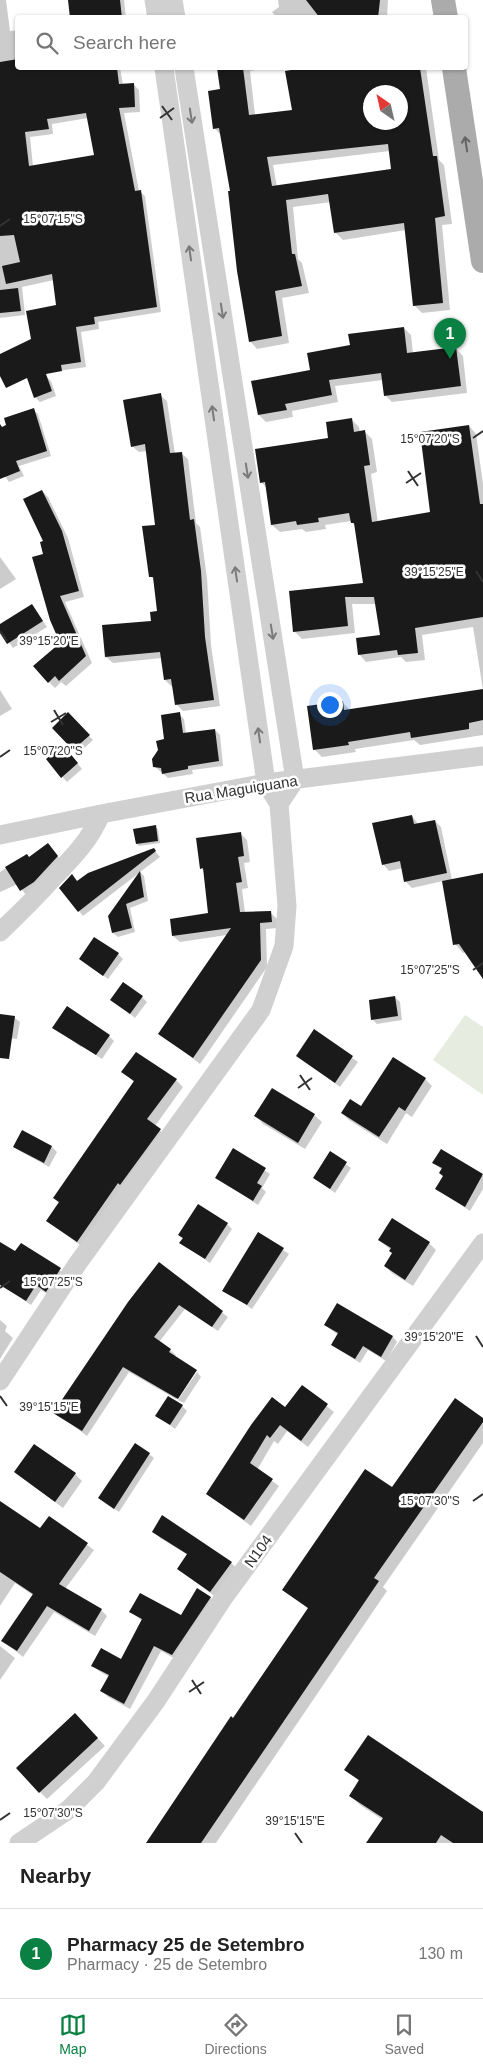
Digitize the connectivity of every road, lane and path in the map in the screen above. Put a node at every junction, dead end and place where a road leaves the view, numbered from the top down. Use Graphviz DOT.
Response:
graph roads {
  1 [pos="154,0"];
  2 [pos="173,0"];
  3 [pos="443,0"];
  4 [pos="156,15"];
  5 [pos="176,15"];
  6 [pos="446,15"];
  7 [pos="164,70"];
  8 [pos="184,70"];
  9 [pos="454,70"];
  10 [pos="477,180"];
  11 [pos="483,261"];
  12 [pos="483,756"];
  13 [pos="295,780"];
  14 [pos="266,784"];
  15 [pos="279,804"];
  16 [pos="101,814"];
  17 [pos="0,835"];
  18 [pos="0,932"];
  19 [pos="483,1243"];
  20 [pos="0,1381"];
  21 [pos="19,1843"];
  1 -- 4 [label="street"];
  2 -- 5 [label="street"];
  3 -- 6 [label="main road"];
  14 -- 7 [label="street, one-way"];
  8 -- 13 [label="street, one-way"];
  10 -- 9 [label="main road, one-way"];
  10 -- 11 [label="main road"];
  12 -- 13 [label="street, Rua Maguiguana"];
  13 -- 14 [label="street, Rua Maguiguana"];
  13 -- 15 [label="street"];
  14 -- 15 [label="street"];
  14 -- 16 [label="street, Rua Maguiguana"];
  15 -- 20 [label="street"];
  16 -- 17 [label="street, Rua Maguiguana"];
  16 -- 18 [label="street"];
  19 -- 21 [label="street, N104 / N104"];
}
